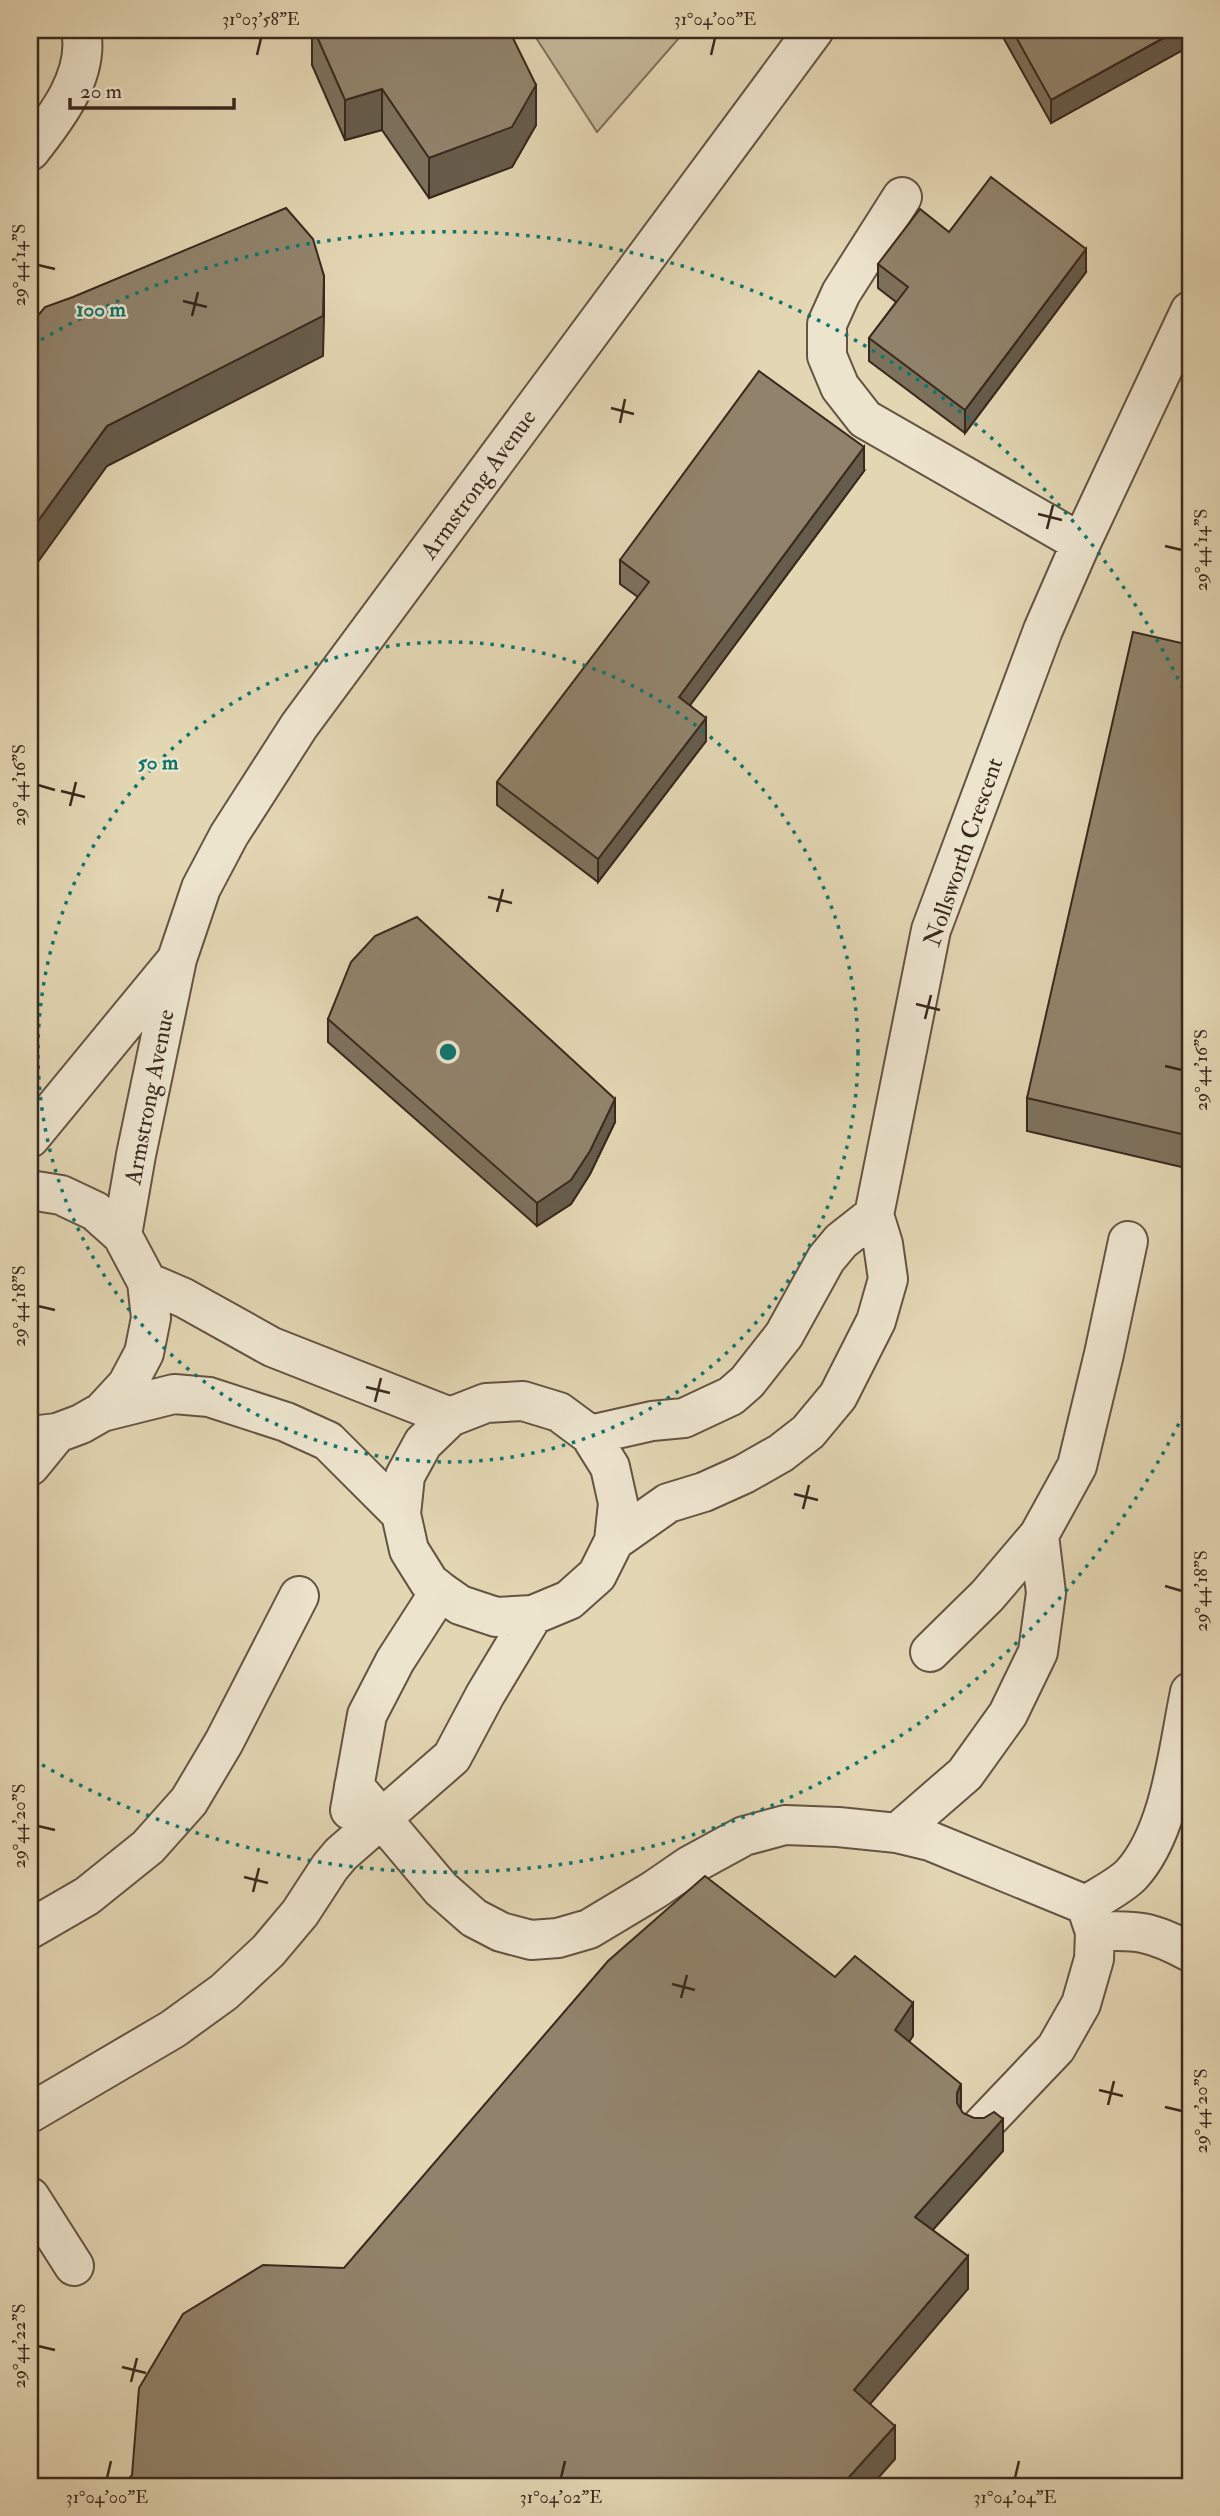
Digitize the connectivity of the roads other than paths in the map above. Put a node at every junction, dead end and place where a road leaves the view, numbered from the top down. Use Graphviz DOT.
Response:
graph roads {
  1 [pos="81,30"];
  2 [pos="814,30"];
  3 [pos="30,151"];
  4 [pos="902,197"];
  5 [pos="1190,311"];
  6 [pos="1081,542"];
  7 [pos="177,959"];
  8 [pos="30,1138"];
  9 [pos="30,1190"];
  10 [pos="874,1215"];
  11 [pos="122,1235"];
  12 [pos="1128,1241"];
  13 [pos="146,1282"];
  14 [pos="102,1412"];
  15 [pos="450,1417"];
  16 [pos="43,1435"];
  17 [pos="590,1435"];
  18 [pos="30,1466"];
  19 [pos="401,1514"];
  20 [pos="1040,1535"];
  21 [pos="614,1541"];
  22 [pos="440,1591"];
  23 [pos="299,1596"];
  24 [pos="533,1615"];
  25 [pos="930,1652"];
  26 [pos="1190,1692"];
  27 [pos="354,1786"];
  28 [pos="383,1817"];
  29 [pos="897,1833"];
  30 [pos="341,1854"];
  31 [pos="1091,1919"];
  32 [pos="30,1929"];
  33 [pos="1190,1952"];
  34 [pos="30,2113"];
  35 [pos="978,2130"];
  36 [pos="30,2197"];
  37 [pos="74,2266"];
  1 -- 3 [label="street"];
  2 -- 7 [label="street, Armstrong Avenue"];
  4 -- 6 [label="street"];
  5 -- 6 [label="street, Nollsworth Crescent"];
  6 -- 10 [label="street, Nollsworth Crescent"];
  7 -- 8 [label="street, Armstrong Avenue"];
  7 -- 11 [label="street, Armstrong Avenue"];
  9 -- 11 [label="street"];
  10 -- 17 [label="street"];
  10 -- 21 [label="street, Nollsworth Crescent"];
  11 -- 13 [label="street"];
  12 -- 20 [label="street"];
  13 -- 14 [label="street"];
  13 -- 15 [label="street"];
  14 -- 16 [label="street"];
  14 -- 19 [label="street"];
  15 -- 17 [label="street"];
  15 -- 19 [label="street"];
  16 -- 18 [label="street"];
  17 -- 21 [label="street"];
  19 -- 22 [label="street"];
  20 -- 25 [label="street"];
  20 -- 29 [label="street"];
  21 -- 24 [label="street"];
  22 -- 24 [label="street"];
  22 -- 27 [label="street"];
  23 -- 32 [label="street"];
  24 -- 28 [label="street"];
  26 -- 31 [label="street"];
  27 -- 28 [label="street"];
  27 -- 30 [label="street"];
  28 -- 29 [label="street"];
  28 -- 30 [label="street"];
  29 -- 31 [label="street"];
  30 -- 34 [label="street"];
  31 -- 33 [label="street"];
  31 -- 35 [label="street"];
  36 -- 37 [label="street"];
}
